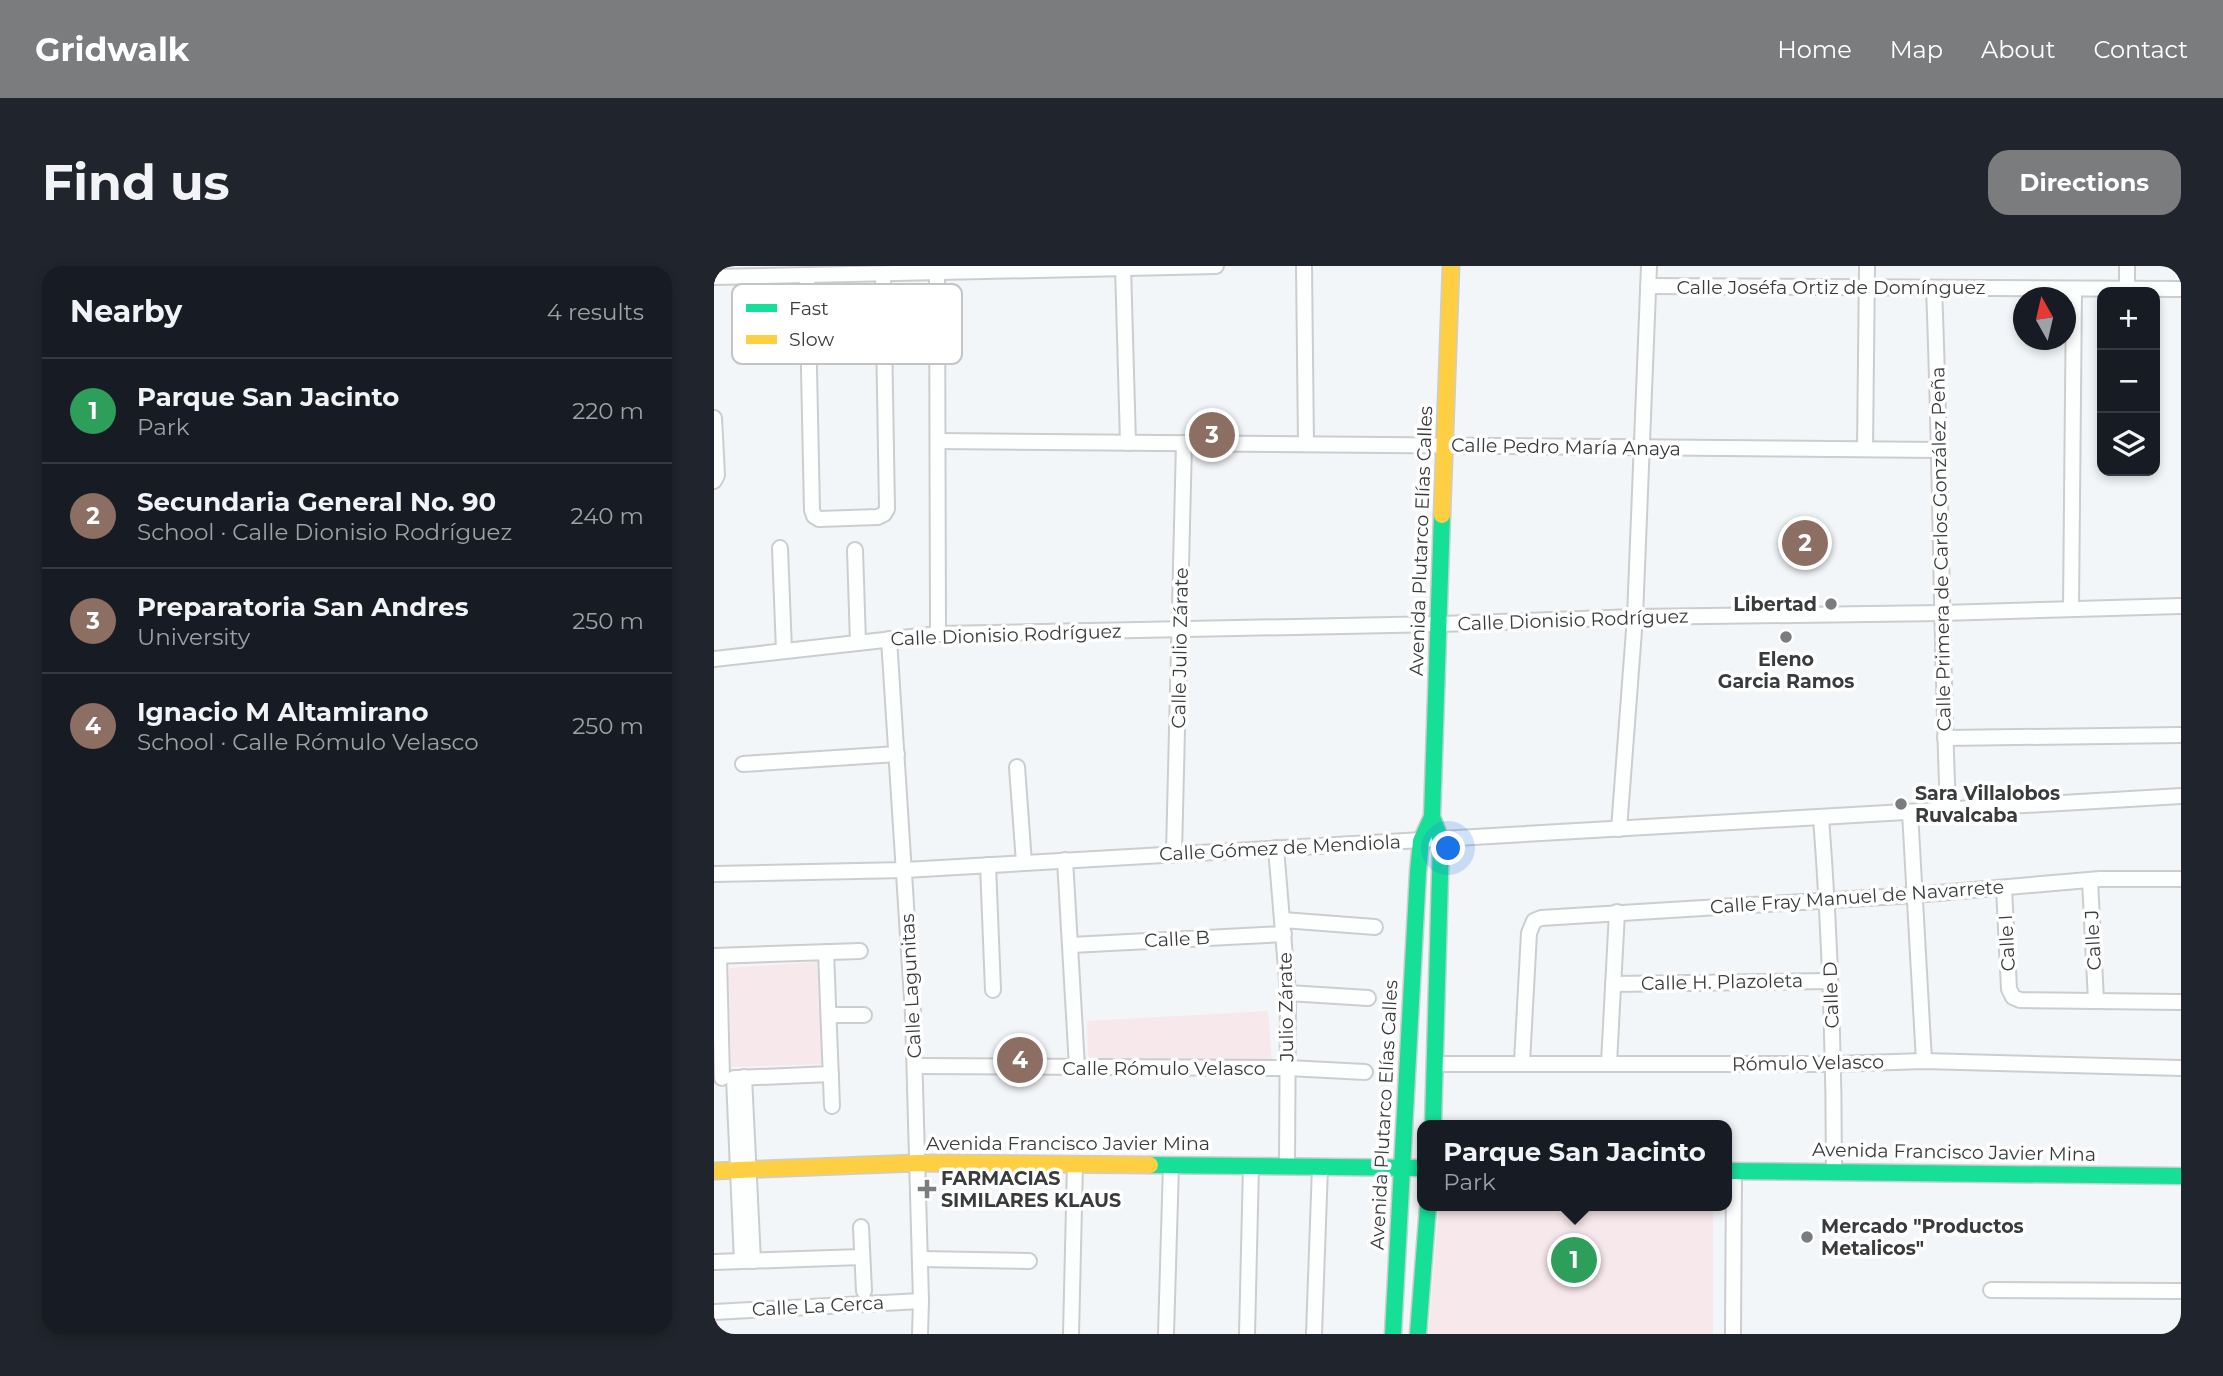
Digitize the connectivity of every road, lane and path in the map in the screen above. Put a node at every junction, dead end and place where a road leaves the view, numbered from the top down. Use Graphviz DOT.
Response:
graph roads {
  1 [pos="1216,266"];
  2 [pos="1304,266"];
  3 [pos="1451,266"];
  4 [pos="1649,266"];
  5 [pos="1867,266"];
  6 [pos="2127,266"];
  7 [pos="1123,267"];
  8 [pos="938,270"];
  9 [pos="883,274"];
  10 [pos="807,275"];
  11 [pos="714,277"];
  12 [pos="807,284"];
  13 [pos="883,284"];
  14 [pos="1648,286"];
  15 [pos="1867,287"];
  16 [pos="2127,287"];
  17 [pos="1934,288"];
  18 [pos="2013,289"];
  19 [pos="2076,289"];
  20 [pos="2097,289"];
  21 [pos="2160,289"];
  22 [pos="2181,289"];
  23 [pos="2073,350"];
  24 [pos="809,364"];
  25 [pos="885,364"];
  26 [pos="939,364"];
  27 [pos="714,418"];
  28 [pos="939,441"];
  29 [pos="1128,443"];
  30 [pos="1184,443"];
  31 [pos="1306,444"];
  32 [pos="1446,446"];
  33 [pos="1641,447"];
  34 [pos="1865,449"];
  35 [pos="1940,450"];
  36 [pos="715,472"];
  37 [pos="780,548"];
  38 [pos="855,550"];
  39 [pos="2181,606"];
  40 [pos="2071,608"];
  41 [pos="1942,613"];
  42 [pos="1635,617"];
  43 [pos="1440,624"];
  44 [pos="1181,628"];
  45 [pos="938,634"];
  46 [pos="889,639"];
  47 [pos="858,643"];
  48 [pos="784,651"];
  49 [pos="714,659"];
  50 [pos="2181,734"];
  51 [pos="1945,738"];
  52 [pos="897,754"];
  53 [pos="743,764"];
  54 [pos="1017,767"];
  55 [pos="2181,796"];
  56 [pos="1948,810"];
  57 [pos="1910,812"];
  58 [pos="1432,817"];
  59 [pos="1821,817"];
  60 [pos="1619,829"];
  61 [pos="1441,840"];
  62 [pos="1421,841"];
  63 [pos="1276,848"];
  64 [pos="1174,853"];
  65 [pos="1065,860"];
  66 [pos="1024,863"];
  67 [pos="988,865"];
  68 [pos="905,870"];
  69 [pos="714,874"];
  70 [pos="2181,879"];
  71 [pos="2090,880"];
  72 [pos="2004,888"];
  73 [pos="1915,895"];
  74 [pos="1827,899"];
  75 [pos="1617,912"];
  76 [pos="1284,927"];
  77 [pos="1375,928"];
  78 [pos="1071,945"];
  79 [pos="860,951"];
  80 [pos="826,952"];
  81 [pos="716,956"];
  82 [pos="1830,981"];
  83 [pos="1614,984"];
  84 [pos="993,990"];
  85 [pos="1288,993"];
  86 [pos="1368,998"];
  87 [pos="2096,1001"];
  88 [pos="2181,1002"];
  89 [pos="864,1015"];
  90 [pos="829,1016"];
  91 [pos="1924,1061"];
  92 [pos="1522,1062"];
  93 [pos="1609,1063"];
  94 [pos="1436,1064"];
  95 [pos="1834,1064"];
  96 [pos="915,1066"];
  97 [pos="1077,1067"];
  98 [pos="1288,1068"];
  99 [pos="2181,1068"];
  100 [pos="1365,1072"];
  101 [pos="831,1074"];
  102 [pos="728,1078"];
  103 [pos="832,1106"];
  104 [pos="1433,1120"];
  105 [pos="918,1163"];
  106 [pos="1075,1164"];
  107 [pos="1171,1165"];
  108 [pos="1251,1166"];
  109 [pos="1287,1166"];
  110 [pos="1320,1167"];
  111 [pos="1402,1167"];
  112 [pos="1417,1168"];
  113 [pos="743,1170"];
  114 [pos="714,1171"];
  115 [pos="1732,1171"];
  116 [pos="1834,1172"];
  117 [pos="2181,1175"];
  118 [pos="1428,1211"];
  119 [pos="1731,1211"];
  120 [pos="861,1227"];
  121 [pos="862,1257"];
  122 [pos="920,1259"];
  123 [pos="748,1261"];
  124 [pos="1029,1261"];
  125 [pos="714,1262"];
  126 [pos="1991,1290"];
  127 [pos="864,1291"];
  128 [pos="2181,1291"];
  129 [pos="921,1301"];
  130 [pos="714,1312"];
  131 [pos="919,1334"];
  132 [pos="1071,1334"];
  133 [pos="1166,1334"];
  134 [pos="1247,1334"];
  135 [pos="1314,1334"];
  136 [pos="1393,1334"];
  137 [pos="1418,1334"];
  138 [pos="1733,1334"];
  1 -- 7 [label="street"];
  2 -- 31 [label="street"];
  3 -- 32 [label="main road, Avenida Plutarco Elías Calles"];
  4 -- 14 [label="street"];
  5 -- 15 [label="street"];
  6 -- 16 [label="street"];
  7 -- 8 [label="street"];
  7 -- 29 [label="street"];
  8 -- 9 [label="street"];
  9 -- 10 [label="street"];
  9 -- 13 [label="street"];
  10 -- 11 [label="street"];
  10 -- 12 [label="street"];
  14 -- 15 [label="street, Calle Joséfa Ortiz de Domínguez"];
  14 -- 33 [label="street"];
  15 -- 17 [label="street, Calle Joséfa Ortiz de Domínguez"];
  15 -- 34 [label="street"];
  17 -- 18 [label="street, Calle Joséfa Ortiz de Domínguez"];
  17 -- 35 [label="street, Calle Primera de Carlos González Peña"];
  19 -- 20 [label="street, Calle Joséfa Ortiz de Domínguez"];
  21 -- 22 [label="street, Calle Joséfa Ortiz de Domínguez"];
  23 -- 40 [label="street"];
  24 -- 25 [label="street"];
  26 -- 28 [label="street"];
  27 -- 36 [label="street"];
  28 -- 29 [label="street, Calle Pedro María Anaya"];
  28 -- 45 [label="street"];
  29 -- 30 [label="street, Calle Pedro María Anaya"];
  30 -- 31 [label="street, Calle Pedro María Anaya"];
  30 -- 44 [label="street, Calle Julio Zárate"];
  31 -- 32 [label="street, Calle Pedro María Anaya"];
  32 -- 33 [label="street, Calle Pedro María Anaya"];
  32 -- 43 [label="main road, Avenida Plutarco Elías Calles"];
  33 -- 34 [label="street, Calle Pedro María Anaya"];
  33 -- 42 [label="street"];
  34 -- 35 [label="street, Calle Pedro María Anaya"];
  35 -- 41 [label="street, Calle Primera de Carlos González Peña"];
  37 -- 48 [label="street"];
  38 -- 47 [label="street"];
  39 -- 40 [label="street, Calle Dionisio Rodríguez"];
  40 -- 41 [label="street, Calle Dionisio Rodríguez"];
  41 -- 42 [label="street, Calle Dionisio Rodríguez"];
  41 -- 51 [label="street, Calle Primera de Carlos González Peña"];
  42 -- 43 [label="street, Calle Dionisio Rodríguez"];
  42 -- 60 [label="street"];
  43 -- 44 [label="street, Calle Dionisio Rodríguez"];
  43 -- 58 [label="main road, Avenida Plutarco Elías Calles"];
  44 -- 45 [label="street, Calle Dionisio Rodríguez"];
  44 -- 64 [label="street, Calle Julio Zárate"];
  45 -- 46 [label="street, Calle Dionisio Rodríguez"];
  46 -- 47 [label="street, Calle Dionisio Rodríguez"];
  46 -- 52 [label="street, Calle Lagunitas"];
  47 -- 48 [label="street, Calle Dionisio Rodríguez"];
  48 -- 49 [label="street, Calle Dionisio Rodríguez"];
  50 -- 51 [label="street"];
  51 -- 56 [label="street, Calle Primera de Carlos González Peña"];
  52 -- 53 [label="street"];
  52 -- 68 [label="street, Calle Lagunitas"];
  54 -- 66 [label="street"];
  55 -- 56 [label="street, Calle Gómez de Mendiola"];
  56 -- 57 [label="street, Calle Gómez de Mendiola"];
  57 -- 59 [label="street, Calle Gómez de Mendiola"];
  57 -- 73 [label="street"];
  58 -- 61 [label="main road, Avenida Plutarco Elías Calles"];
  58 -- 62 [label="main road, Avenida Plutarco Elías Calles"];
  59 -- 60 [label="street, Calle Gómez de Mendiola"];
  59 -- 74 [label="street, Calle D"];
  60 -- 61 [label="street, Calle Gómez de Mendiola"];
  61 -- 62 [label="street, Calle Gómez de Mendiola"];
  61 -- 94 [label="main road, Avenida Plutarco Elías Calles"];
  62 -- 63 [label="street, Calle Gómez de Mendiola"];
  62 -- 111 [label="main road, Avenida Plutarco Elías Calles"];
  63 -- 64 [label="street, Calle Gómez de Mendiola"];
  63 -- 76 [label="street, Julio Zárate"];
  64 -- 65 [label="street, Calle Gómez de Mendiola"];
  65 -- 66 [label="street, Calle Gómez de Mendiola"];
  65 -- 78 [label="street"];
  66 -- 67 [label="street, Calle Gómez de Mendiola"];
  67 -- 68 [label="street, Calle Gómez de Mendiola"];
  67 -- 84 [label="street"];
  68 -- 69 [label="street, Calle Gómez de Mendiola"];
  68 -- 96 [label="street, Calle Lagunitas"];
  70 -- 71 [label="street, Calle Fray Manuel de Navarrete"];
  71 -- 72 [label="street, Calle Fray Manuel de Navarrete"];
  71 -- 87 [label="street, Calle J"];
  72 -- 73 [label="street, Calle Fray Manuel de Navarrete"];
  72 -- 87 [label="street, Calle I"];
  73 -- 74 [label="street, Calle Fray Manuel de Navarrete"];
  73 -- 91 [label="street"];
  74 -- 75 [label="street, Calle Fray Manuel de Navarrete"];
  74 -- 82 [label="street, Calle D"];
  75 -- 83 [label="street"];
  75 -- 92 [label="street, Calle Fray Manuel de Navarrete"];
  76 -- 77 [label="street, Calle B"];
  76 -- 78 [label="street, Calle B"];
  76 -- 85 [label="street, Julio Zárate"];
  78 -- 97 [label="street"];
  79 -- 80 [label="street"];
  80 -- 81 [label="street"];
  80 -- 90 [label="street"];
  81 -- 102 [label="street"];
  82 -- 83 [label="street, Calle H. Plazoleta"];
  82 -- 95 [label="street, Calle D"];
  83 -- 93 [label="street"];
  85 -- 86 [label="street"];
  85 -- 98 [label="street, Julio Zárate"];
  87 -- 88 [label="street"];
  89 -- 90 [label="street"];
  90 -- 101 [label="street"];
  91 -- 95 [label="street, Rómulo Velasco"];
  91 -- 99 [label="street, Rómulo Velasco"];
  92 -- 93 [label="street, Rómulo Velasco"];
  92 -- 94 [label="street, Rómulo Velasco"];
  93 -- 95 [label="street, Rómulo Velasco"];
  94 -- 104 [label="main road, Avenida Plutarco Elías Calles"];
  95 -- 116 [label="street, Calle D"];
  96 -- 97 [label="street, Calle Rómulo Velasco"];
  96 -- 105 [label="street, Calle Lagunitas"];
  97 -- 98 [label="street, Calle Rómulo Velasco"];
  98 -- 100 [label="street, Calle Rómulo Velasco"];
  98 -- 109 [label="street, Julio Zárate"];
  101 -- 102 [label="street"];
  101 -- 103 [label="street"];
  102 -- 113 [label="street"];
  105 -- 106 [label="main road, Avenida Francisco Javier Mina"];
  105 -- 113 [label="main road, Avenida Francisco Javier Mina"];
  105 -- 122 [label="street, Calle Lagunitas"];
  106 -- 107 [label="main road, Avenida Francisco Javier Mina"];
  106 -- 132 [label="street"];
  107 -- 108 [label="main road, Avenida Francisco Javier Mina"];
  107 -- 133 [label="street"];
  108 -- 109 [label="main road, Avenida Francisco Javier Mina"];
  108 -- 134 [label="street"];
  109 -- 110 [label="main road, Avenida Francisco Javier Mina"];
  110 -- 111 [label="main road, Avenida Francisco Javier Mina"];
  110 -- 135 [label="street"];
  111 -- 112 [label="main road, Avenida Francisco Javier Mina"];
  111 -- 136 [label="main road, Avenida Plutarco Elías Calles"];
  113 -- 114 [label="main road, Avenida Francisco Javier Mina"];
  113 -- 123 [label="street"];
  115 -- 116 [label="main road, Avenida Francisco Javier Mina"];
  116 -- 117 [label="main road, Avenida Francisco Javier Mina"];
  118 -- 137 [label="main road"];
  119 -- 138 [label="street"];
  120 -- 121 [label="street"];
  121 -- 123 [label="street"];
  121 -- 127 [label="street"];
  122 -- 124 [label="street"];
  122 -- 129 [label="street, Calle Lagunitas"];
  123 -- 125 [label="street"];
  126 -- 128 [label="street"];
  129 -- 130 [label="street, Calle La Cerca"];
  129 -- 131 [label="street, Calle Lagunitas"];
}
